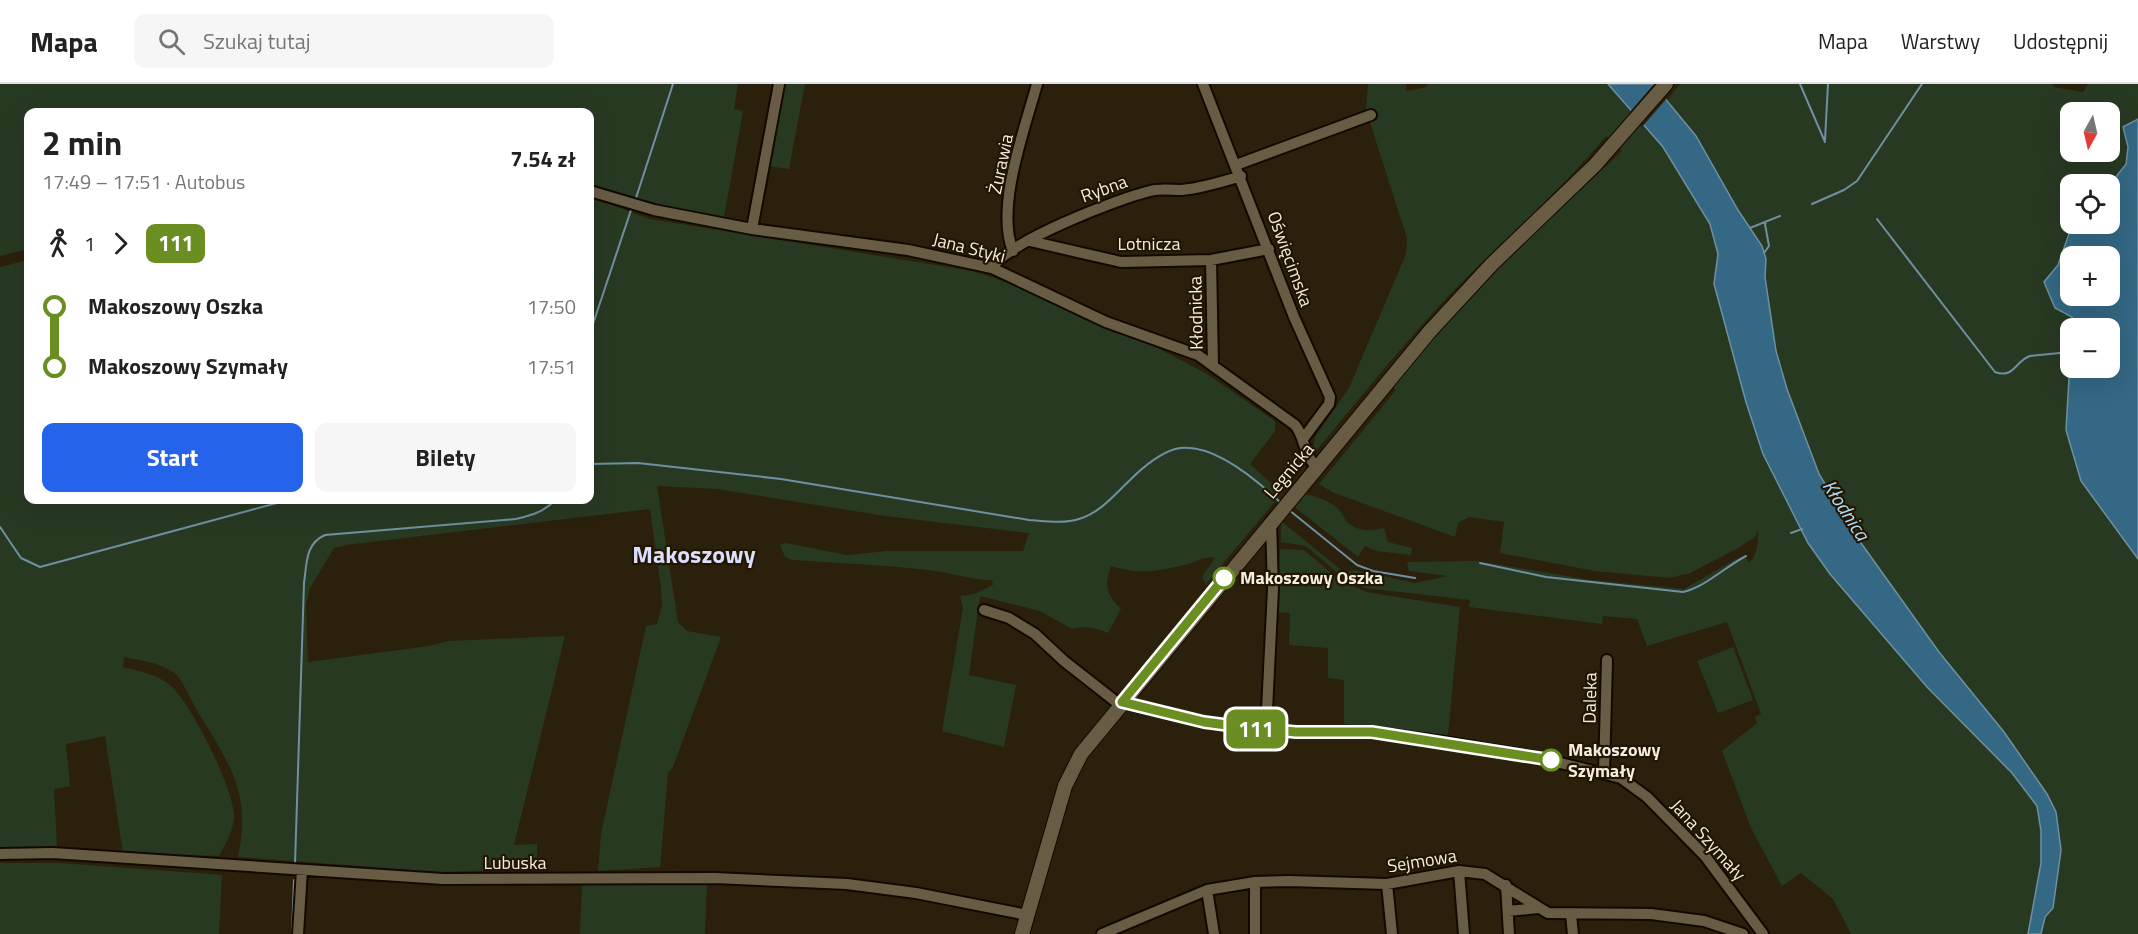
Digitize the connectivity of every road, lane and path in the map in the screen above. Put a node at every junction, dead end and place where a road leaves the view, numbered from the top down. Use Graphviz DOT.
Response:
graph roads {
  1 [pos="779,84"];
  2 [pos="1037,84"];
  3 [pos="1203,84"];
  4 [pos="1666,84"];
  5 [pos="1371,115"];
  6 [pos="1236,165"];
  7 [pos="1241,176"];
  8 [pos="594,191"];
  9 [pos="752,229"];
  10 [pos="1030,241"];
  11 [pos="1269,249"];
  12 [pos="1013,251"];
  13 [pos="1211,260"];
  14 [pos="993,268"];
  15 [pos="1213,365"];
  16 [pos="1304,439"];
  17 [pos="1317,466"];
  18 [pos="1274,518"];
  19 [pos="984,610"];
  20 [pos="1607,660"];
  21 [pos="1122,702"];
  22 [pos="1266,730"];
  23 [pos="1604,773"];
  24 [pos="0,854"];
  25 [pos="302,870"];
  26 [pos="1459,871"];
  27 [pos="1255,882"];
  28 [pos="1388,884"];
  29 [pos="1506,885"];
  30 [pos="1207,890"];
  31 [pos="1538,908"];
  32 [pos="1508,911"];
  33 [pos="1571,915"];
  34 [pos="1024,928"];
  35 [pos="1737,933"];
  36 [pos="298,934"];
  37 [pos="1102,934"];
  38 [pos="1214,934"];
  39 [pos="1255,934"];
  40 [pos="1392,934"];
  41 [pos="1464,934"];
  42 [pos="1509,934"];
  43 [pos="1573,934"];
  44 [pos="1763,934"];
  1 -- 9 [label="street"];
  2 -- 12 [label="street, Żurawia"];
  3 -- 6 [label="street, Oświęcimska"];
  4 -- 17 [label="main road, Legnicka"];
  5 -- 6 [label="street"];
  6 -- 7 [label="street, Oświęcimska"];
  7 -- 10 [label="street, Rybna"];
  7 -- 11 [label="street, Oświęcimska"];
  8 -- 9 [label="street, Jana Styki"];
  9 -- 14 [label="street, Jana Styki"];
  10 -- 12 [label="street, Rybna"];
  10 -- 13 [label="street, Lotnicza"];
  11 -- 13 [label="street, Lotnicza"];
  11 -- 16 [label="street, Oświęcimska"];
  12 -- 14 [label="street, Rybna"];
  13 -- 15 [label="street, Kłodnicka"];
  14 -- 15 [label="street, Jana Styki"];
  15 -- 16 [label="street, Jana Styki"];
  16 -- 17 [label="street, Jana Styki"];
  17 -- 18 [label="main road, Legnicka"];
  18 -- 21 [label="main road, Legnicka"];
  18 -- 22 [label="street"];
  19 -- 21 [label="street, Jana Szymały"];
  20 -- 23 [label="street, Daleka"];
  21 -- 22 [label="street, Jana Szymały"];
  21 -- 34 [label="main road, Legnicka"];
  22 -- 23 [label="street, Jana Szymały"];
  23 -- 44 [label="street, Jana Szymały"];
  24 -- 25 [label="street, Lubuska"];
  25 -- 34 [label="street, Lubuska"];
  25 -- 36 [label="street"];
  26 -- 28 [label="street, Sejmowa"];
  26 -- 29 [label="street, Sejmowa"];
  26 -- 41 [label="street"];
  27 -- 28 [label="street, Sejmowa"];
  27 -- 30 [label="street, Sejmowa"];
  27 -- 39 [label="street"];
  28 -- 40 [label="street"];
  29 -- 31 [label="street, Sejmowa"];
  29 -- 32 [label="street"];
  30 -- 37 [label="street, Sejmowa"];
  30 -- 38 [label="street"];
  31 -- 32 [label="street"];
  31 -- 33 [label="street, Sejmowa"];
  32 -- 42 [label="street"];
  33 -- 35 [label="street, Sejmowa"];
  33 -- 43 [label="street"];
}
